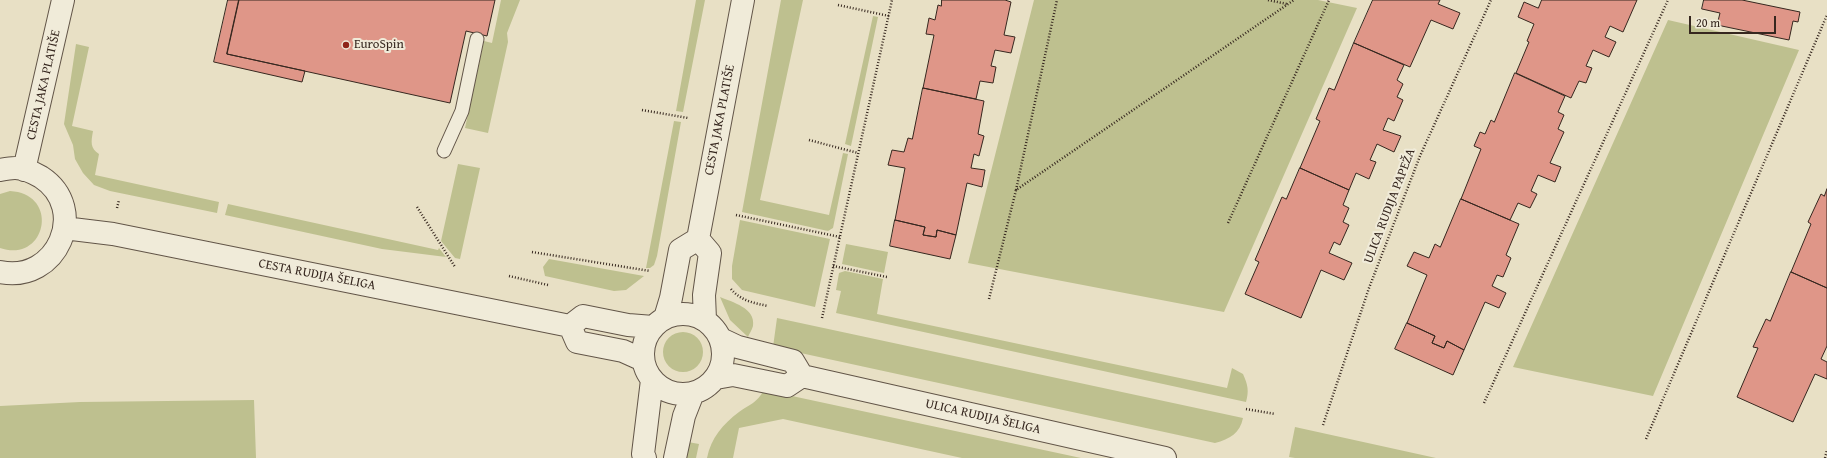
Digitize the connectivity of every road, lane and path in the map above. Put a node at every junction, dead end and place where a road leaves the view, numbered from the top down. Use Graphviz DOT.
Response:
graph roads {
  1 [pos="63,0"];
  2 [pos="743,0"];
  3 [pos="892,0"];
  4 [pos="1057,0"];
  5 [pos="1268,0"];
  6 [pos="1294,0"];
  7 [pos="1329,0"];
  8 [pos="1491,0"];
  9 [pos="1668,0"];
  10 [pos="1288,4"];
  11 [pos="838,5"];
  12 [pos="1827,15"];
  13 [pos="889,16"];
  14 [pos="477,40"];
  15 [pos="642,110"];
  16 [pos="688,118"];
  17 [pos="809,140"];
  18 [pos="444,151"];
  19 [pos="858,153"];
  20 [pos="0,170"];
  21 [pos="24,170"];
  22 [pos="1016,190"];
  23 [pos="418,207"];
  24 [pos="736,215"];
  25 [pos="1228,223"];
  26 [pos="64,228"];
  27 [pos="840,237"];
  28 [pos="698,239"];
  29 [pos="532,252"];
  30 [pos="456,266"];
  31 [pos="834,266"];
  32 [pos="0,272"];
  33 [pos="658,273"];
  34 [pos="510,276"];
  35 [pos="887,277"];
  36 [pos="548,286"];
  37 [pos="730,288"];
  38 [pos="989,299"];
  39 [pos="768,306"];
  40 [pos="822,318"];
  41 [pos="705,320"];
  42 [pos="659,322"];
  43 [pos="570,326"];
  44 [pos="721,340"];
  45 [pos="643,360"];
  46 [pos="802,376"];
  47 [pos="716,378"];
  48 [pos="652,380"];
  49 [pos="693,393"];
  50 [pos="1484,403"];
  51 [pos="1246,409"];
  52 [pos="1275,414"];
  53 [pos="1323,425"];
  54 [pos="1646,439"];
  55 [pos="1827,450"];
  56 [pos="645,458"];
  57 [pos="675,458"];
  58 [pos="1165,458"];
  59 [pos="1825,458"];
  1 -- 21 [label="street, CESTA JAKA PLATIŠE"];
  2 -- 28 [label="street, CESTA JAKA PLATIŠE"];
  3 -- 13 [label="path"];
  4 -- 22 [label="path"];
  5 -- 10 [label="path"];
  6 -- 10 [label="path"];
  7 -- 25 [label="path"];
  8 -- 53 [label="path, ULICA RUDIJA PAPEŽA"];
  9 -- 50 [label="path"];
  10 -- 22 [label="path"];
  11 -- 13 [label="path"];
  12 -- 54 [label="path"];
  13 -- 19 [label="path"];
  14 -- 18 [label="lane"];
  15 -- 16 [label="path"];
  17 -- 19 [label="path"];
  19 -- 27 [label="path"];
  20 -- 21 [label="street"];
  21 -- 26 [label="street"];
  22 -- 38 [label="path"];
  23 -- 30 [label="path"];
  24 -- 27 [label="path"];
  26 -- 32 [label="street"];
  26 -- 43 [label="street, CESTA RUDIJA ŠELIGA"];
  27 -- 31 [label="path"];
  28 -- 41 [label="street"];
  28 -- 42 [label="street"];
  29 -- 33 [label="path"];
  31 -- 35 [label="path"];
  31 -- 40 [label="path"];
  34 -- 36 [label="path"];
  37 -- 39 [label="path"];
  41 -- 42 [label="street"];
  41 -- 44 [label="street"];
  42 -- 43 [label="street"];
  42 -- 45 [label="street"];
  43 -- 45 [label="street"];
  44 -- 46 [label="street"];
  44 -- 47 [label="street"];
  45 -- 48 [label="street"];
  46 -- 47 [label="street"];
  46 -- 58 [label="street, ULICA RUDIJA ŠELIGA"];
  47 -- 49 [label="street"];
  48 -- 49 [label="street"];
  48 -- 56 [label="street"];
  49 -- 57 [label="street"];
  51 -- 52 [label="path"];
  55 -- 59 [label="path"];
}
